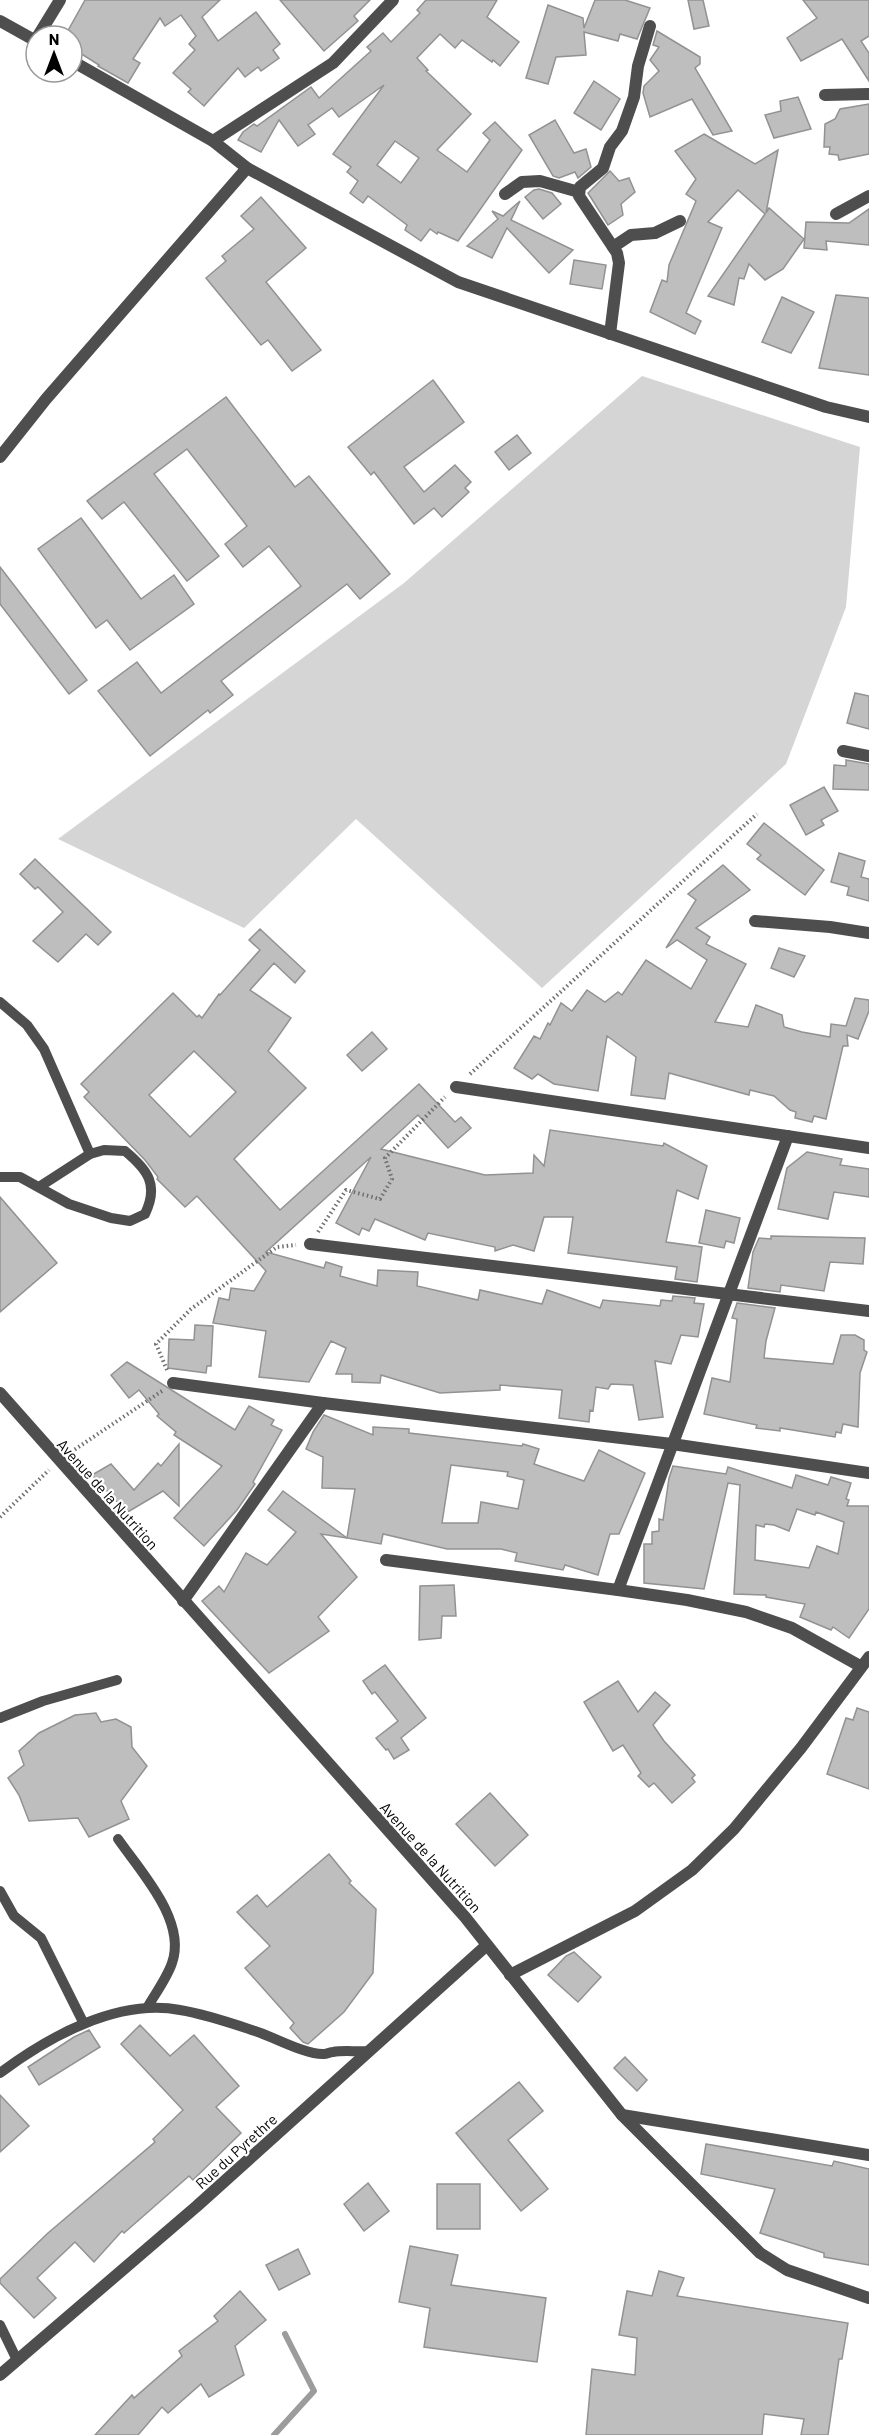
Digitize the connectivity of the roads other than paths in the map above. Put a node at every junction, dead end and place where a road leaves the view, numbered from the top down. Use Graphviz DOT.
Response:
graph roads {
  1 [pos="60,0"];
  2 [pos="393,0"];
  3 [pos="0,21"];
  4 [pos="45,24"];
  5 [pos="650,26"];
  6 [pos="24,33"];
  7 [pos="84,68"];
  8 [pos="869,94"];
  9 [pos="825,95"];
  10 [pos="213,141"];
  11 [pos="247,168"];
  12 [pos="579,192"];
  13 [pos="505,194"];
  14 [pos="869,196"];
  15 [pos="836,214"];
  16 [pos="680,221"];
  17 [pos="614,247"];
  18 [pos="610,334"];
  19 [pos="869,417"];
  20 [pos="0,457"];
  21 [pos="843,751"];
  22 [pos="869,756"];
  23 [pos="755,921"];
  24 [pos="869,933"];
  25 [pos="0,1002"];
  26 [pos="456,1087"];
  27 [pos="788,1136"];
  28 [pos="869,1148"];
  29 [pos="90,1154"];
  30 [pos="0,1177"];
  31 [pos="39,1187"];
  32 [pos="310,1244"];
  33 [pos="729,1294"];
  34 [pos="869,1311"];
  35 [pos="173,1383"];
  36 [pos="0,1393"];
  37 [pos="323,1404"];
  38 [pos="672,1444"];
  39 [pos="869,1473"];
  40 [pos="386,1560"];
  41 [pos="618,1590"];
  42 [pos="183,1601"];
  43 [pos="869,1657"];
  44 [pos="860,1666"];
  45 [pos="117,1680"];
  46 [pos="0,1718"];
  47 [pos="118,1839"];
  48 [pos="0,1891"];
  49 [pos="487,1945"];
  50 [pos="510,1975"];
  51 [pos="147,2008"];
  52 [pos="83,2022"];
  53 [pos="369,2051"];
  54 [pos="0,2073"];
  55 [pos="622,2115"];
  56 [pos="869,2155"];
  57 [pos="869,2298"];
  58 [pos="0,2325"];
  59 [pos="17,2360"];
  60 [pos="0,2375"];
  1 -- 4 [label="street"];
  2 -- 10 [label="street"];
  3 -- 6 [label="street"];
  5 -- 12 [label="street"];
  7 -- 10 [label="street"];
  8 -- 9 [label="street"];
  10 -- 11 [label="street"];
  11 -- 18 [label="street"];
  11 -- 20 [label="street"];
  12 -- 13 [label="street"];
  12 -- 17 [label="street"];
  14 -- 15 [label="street"];
  16 -- 17 [label="street"];
  17 -- 18 [label="street"];
  18 -- 19 [label="street"];
  21 -- 22 [label="street"];
  23 -- 24 [label="street"];
  25 -- 29 [label="lane"];
  26 -- 27 [label="street"];
  27 -- 28 [label="street"];
  27 -- 33 [label="street"];
  29 -- 31 [label="lane"];
  29 -- 31 [label="lane"];
  30 -- 31 [label="lane"];
  32 -- 33 [label="street"];
  33 -- 34 [label="street"];
  33 -- 38 [label="street"];
  35 -- 37 [label="street"];
  36 -- 42 [label="street, Avenue de la Nutrition"];
  37 -- 38 [label="street"];
  37 -- 42 [label="street"];
  38 -- 39 [label="street"];
  38 -- 41 [label="street"];
  40 -- 41 [label="street"];
  41 -- 44 [label="street"];
  42 -- 49 [label="street, Avenue de la Nutrition"];
  43 -- 44 [label="street"];
  44 -- 50 [label="street"];
  45 -- 46 [label="lane"];
  47 -- 51 [label="lane"];
  48 -- 52 [label="lane"];
  49 -- 50 [label="street, Avenue de la Nutrition"];
  49 -- 53 [label="street, Rue du Pyrethre"];
  50 -- 55 [label="street, Avenue de la Nutrition"];
  51 -- 52 [label="lane"];
  51 -- 53 [label="lane"];
  52 -- 54 [label="lane"];
  53 -- 59 [label="street, Rue du Pyrethre"];
  55 -- 56 [label="street"];
  55 -- 57 [label="street, Avenue de la Nutrition"];
  58 -- 59 [label="lane"];
  59 -- 60 [label="street, Rue du Pyrethre"];
}
